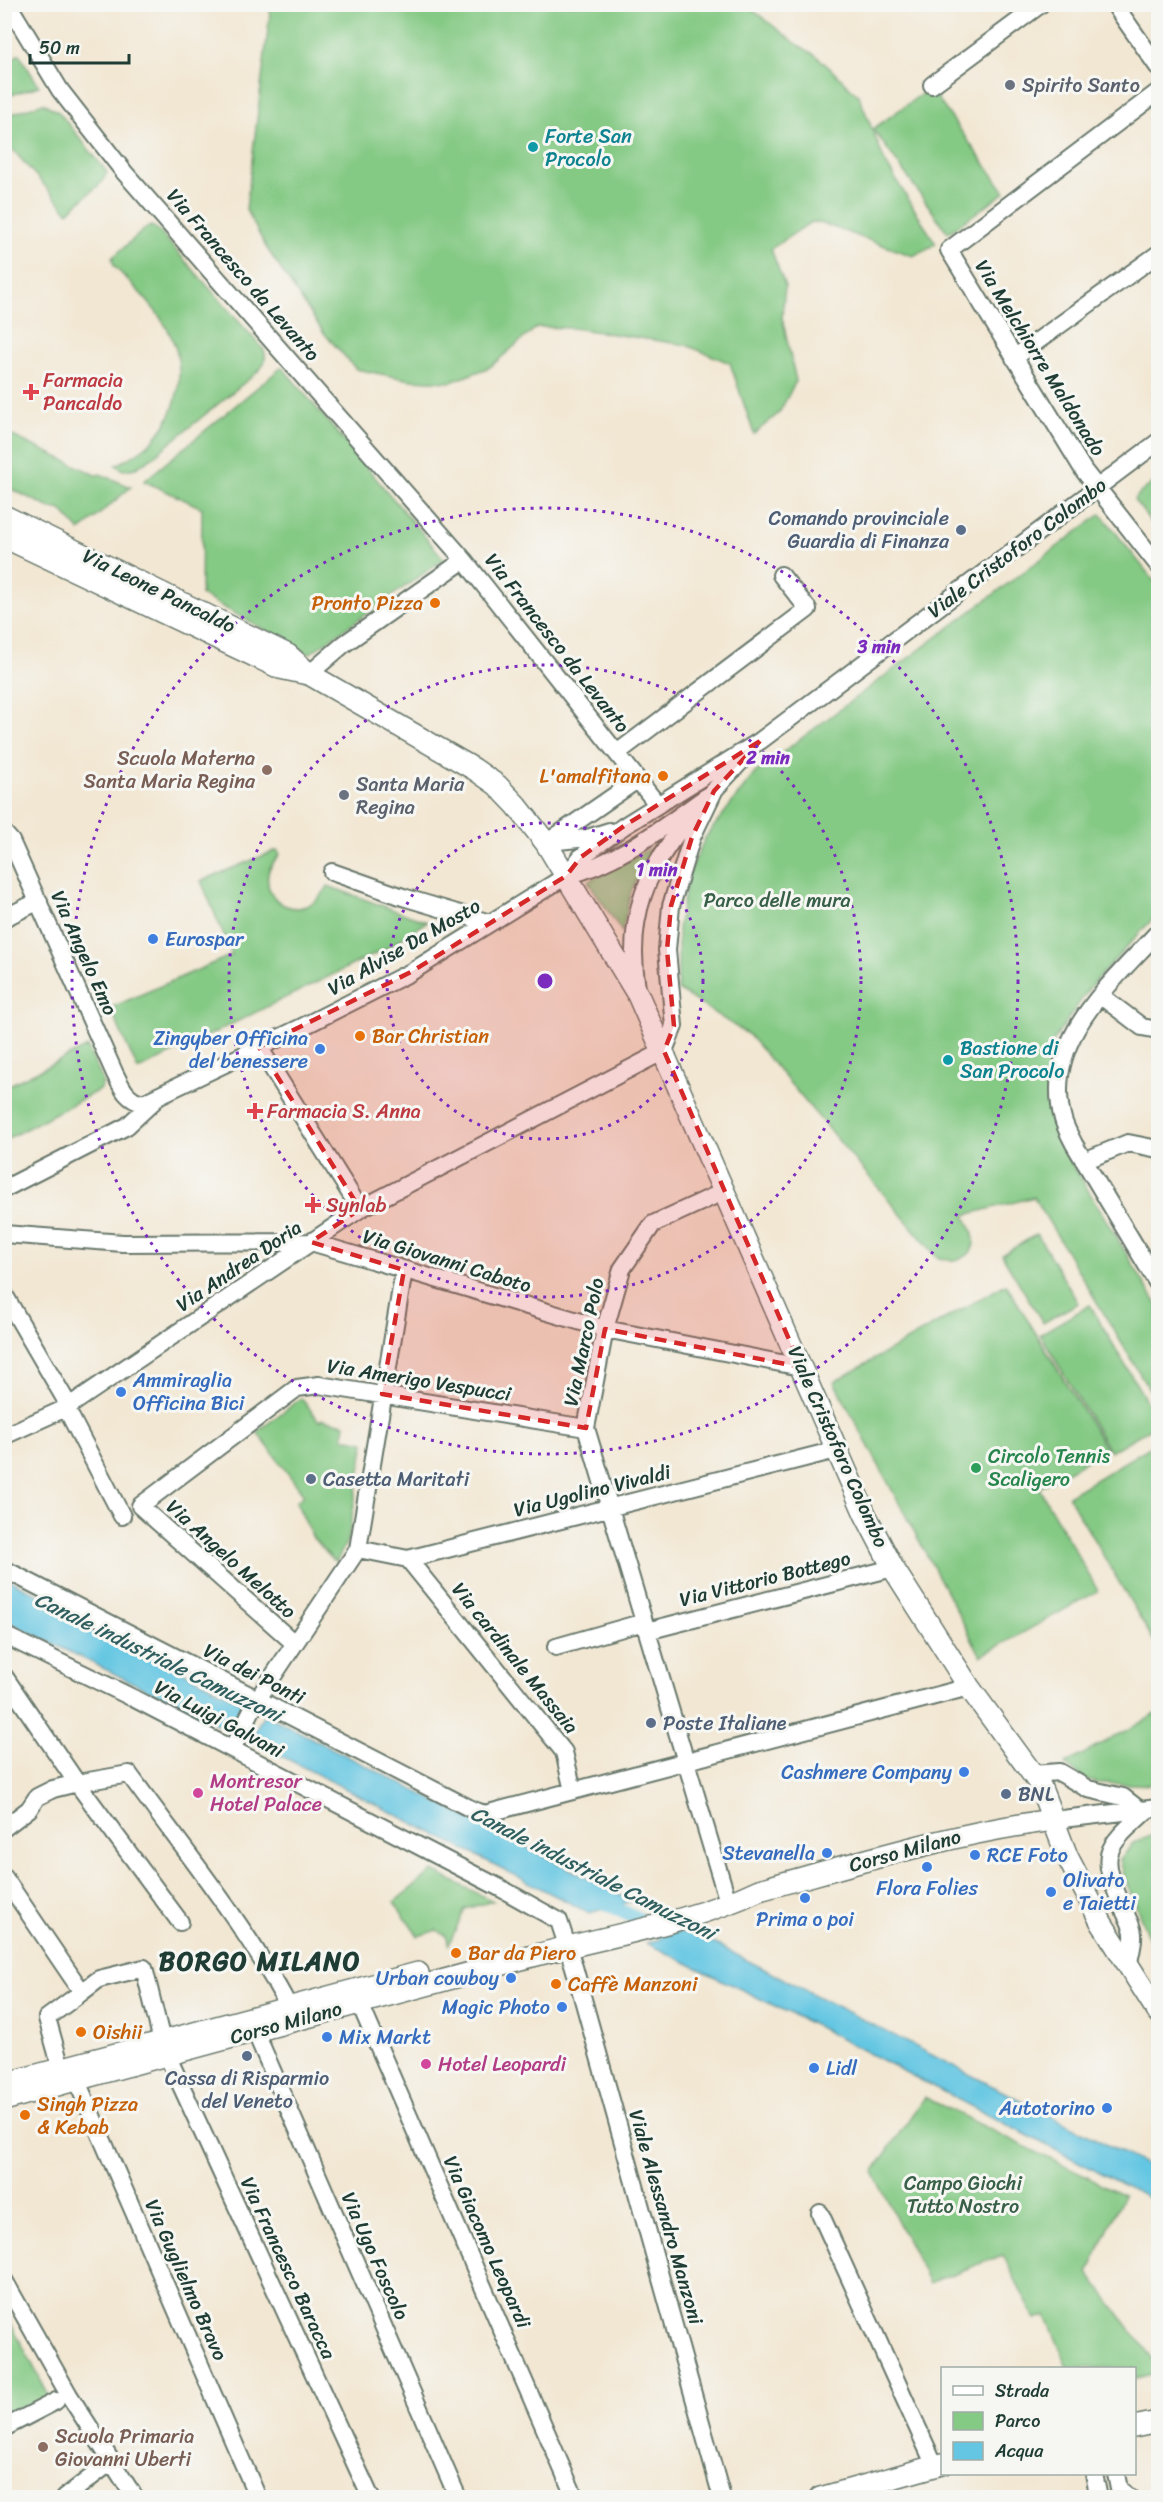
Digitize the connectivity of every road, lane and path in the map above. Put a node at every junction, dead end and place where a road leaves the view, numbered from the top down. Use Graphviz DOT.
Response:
graph roads {
  1 [pos="8,4"];
  2 [pos="1041,4"];
  3 [pos="1114,4"];
  4 [pos="1158,67"];
  5 [pos="932,85"];
  6 [pos="1158,92"];
  7 [pos="1158,255"];
  8 [pos="1014,358"];
  9 [pos="1158,442"];
  10 [pos="1097,488"];
  11 [pos="4,516"];
  12 [pos="4,537"];
  13 [pos="464,560"];
  14 [pos="1158,566"];
  15 [pos="781,575"];
  16 [pos="309,674"];
  17 [pos="760,741"];
  18 [pos="617,753"];
  19 [pos="637,780"];
  20 [pos="714,791"];
  21 [pos="657,804"];
  22 [pos="624,826"];
  23 [pos="4,833"];
  24 [pos="546,843"];
  25 [pos="332,872"];
  26 [pos="566,876"];
  27 [pos="39,901"];
  28 [pos="4,918"];
  29 [pos="490,923"];
  30 [pos="1158,932"];
  31 [pos="638,995"];
  32 [pos="1101,996"];
  33 [pos="1158,1030"];
  34 [pos="259,1047"];
  35 [pos="663,1051"];
  36 [pos="123,1091"];
  37 [pos="158,1097"];
  38 [pos="1158,1149"];
  39 [pos="1084,1161"];
  40 [pos="4,1189"];
  41 [pos="725,1191"];
  42 [pos="360,1209"];
  43 [pos="4,1234"];
  44 [pos="311,1242"];
  45 [pos="404,1270"];
  46 [pos="1158,1284"];
  47 [pos="4,1294"];
  48 [pos="605,1329"];
  49 [pos="801,1367"];
  50 [pos="382,1395"];
  51 [pos="66,1408"];
  52 [pos="586,1428"];
  53 [pos="4,1437"];
  54 [pos="836,1450"];
  55 [pos="140,1506"];
  56 [pos="610,1508"];
  57 [pos="122,1516"];
  58 [pos="358,1549"];
  59 [pos="408,1559"];
  60 [pos="893,1568"];
  61 [pos="4,1569"];
  62 [pos="646,1626"];
  63 [pos="6,1639"];
  64 [pos="294,1643"];
  65 [pos="556,1647"];
  66 [pos="4,1676"];
  67 [pos="969,1687"];
  68 [pos="256,1702"];
  69 [pos="234,1745"];
  70 [pos="686,1761"];
  71 [pos="1033,1774"];
  72 [pos="77,1783"];
  73 [pos="573,1791"];
  74 [pos="1149,1810"];
  75 [pos="1053,1820"];
  76 [pos="4,1828"];
  77 [pos="4,1877"];
  78 [pos="759,1890"];
  79 [pos="725,1892"];
  80 [pos="180,1922"];
  81 [pos="613,1929"];
  82 [pos="566,1941"];
  83 [pos="1128,1966"];
  84 [pos="82,1992"];
  85 [pos="360,2004"];
  86 [pos="289,2007"];
  87 [pos="1158,2012"];
  88 [pos="255,2031"];
  89 [pos="164,2048"];
  90 [pos="68,2074"];
  91 [pos="4,2084"];
  92 [pos="4,2100"];
  93 [pos="820,2213"];
  94 [pos="4,2280"];
  95 [pos="56,2401"];
  96 [pos="1158,2422"];
  97 [pos="1136,2427"];
  98 [pos="4,2428"];
  99 [pos="111,2462"];
  100 [pos="939,2465"];
  101 [pos="1094,2475"];
  102 [pos="862,2492"];
  103 [pos="64,2498"];
  104 [pos="135,2498"];
  105 [pos="258,2498"];
  106 [pos="371,2498"];
  107 [pos="458,2498"];
  108 [pos="575,2498"];
  109 [pos="722,2498"];
  110 [pos="820,2498"];
  111 [pos="1099,2498"];
  1 -- 13 [label="street, Via Francesco da Levanto"];
  2 -- 5 [label="street"];
  3 -- 4 [label="street"];
  6 -- 8 [label="street, Via Melchiorre Maldonado"];
  7 -- 8 [label="street"];
  8 -- 10 [label="street, Via Melchiorre Maldonado"];
  9 -- 10 [label="street, Viale Cristoforo Colombo"];
  10 -- 14 [label="street, Via Melchiorre Maldonado"];
  10 -- 17 [label="street, Viale Cristoforo Colombo"];
  11 -- 16 [label="main road, Via Leone Pancaldo"];
  12 -- 16 [label="main road, Via Leone Pancaldo"];
  13 -- 16 [label="street, Via Francesco da Levanto"];
  13 -- 18 [label="street, Via Francesco da Levanto"];
  15 -- 18 [label="street, Via Francesco da Levanto"];
  16 -- 24 [label="main road, Via Leone Pancaldo"];
  17 -- 20 [label="street, Viale Cristoforo Colombo"];
  17 -- 21 [label="street, Viale Cristoforo Colombo"];
  18 -- 19 [label="street, Via Francesco da Levanto"];
  19 -- 21 [label="street, Via Francesco da Levanto"];
  19 -- 24 [label="street"];
  20 -- 26 [label="street, Viale Cristoforo Colombo"];
  20 -- 31 [label="street, Viale Cristoforo Colombo"];
  20 -- 35 [label="street, Viale Cristoforo Colombo"];
  21 -- 22 [label="street, Viale Cristoforo Colombo"];
  22 -- 24 [label="street, Viale Cristoforo Colombo"];
  22 -- 26 [label="street, Viale Cristoforo Colombo"];
  23 -- 27 [label="street, Via Angelo Emo"];
  24 -- 26 [label="main road, Via Leone Pancaldo"];
  25 -- 29 [label="street"];
  26 -- 29 [label="street, Via Alvise Da Mosto"];
  26 -- 31 [label="main road, Viale Cristoforo Colombo"];
  27 -- 28 [label="street"];
  27 -- 36 [label="street, Via Angelo Emo"];
  29 -- 34 [label="street, Via Alvise Da Mosto"];
  30 -- 32 [label="street"];
  31 -- 35 [label="main road, Viale Cristoforo Colombo"];
  32 -- 33 [label="street"];
  32 -- 39 [label="street"];
  34 -- 37 [label="street, Via Alvise Da Mosto"];
  34 -- 42 [label="street"];
  35 -- 41 [label="main road, Viale Cristoforo Colombo"];
  35 -- 42 [label="street, Via Andrea Doria"];
  36 -- 37 [label="street, Via Alvise Da Mosto"];
  37 -- 40 [label="street, Via Alvise Da Mosto"];
  38 -- 39 [label="street"];
  39 -- 46 [label="street"];
  41 -- 48 [label="street, Via Marco Polo"];
  41 -- 49 [label="main road, Viale Cristoforo Colombo"];
  42 -- 44 [label="street, Via Andrea Doria"];
  43 -- 44 [label="street, Via Giovanni Caboto"];
  44 -- 45 [label="street, Via Giovanni Caboto"];
  44 -- 51 [label="street, Via Andrea Doria"];
  45 -- 48 [label="street, Via Giovanni Caboto"];
  45 -- 50 [label="street"];
  47 -- 51 [label="street"];
  48 -- 49 [label="street, Via Giovanni Caboto"];
  48 -- 52 [label="street, Via Marco Polo"];
  49 -- 54 [label="main road, Viale Cristoforo Colombo"];
  50 -- 52 [label="street, Via Amerigo Vespucci"];
  50 -- 55 [label="street, Via Amerigo Vespucci"];
  50 -- 58 [label="street"];
  51 -- 53 [label="street, Via Andrea Doria"];
  51 -- 57 [label="street"];
  52 -- 56 [label="street, Via Marco Polo"];
  54 -- 56 [label="street, Via Ugolino Vivaldi"];
  54 -- 60 [label="main road, Viale Cristoforo Colombo"];
  55 -- 64 [label="street, Via Angelo Melotto"];
  56 -- 59 [label="street, Via Ugolino Vivaldi"];
  56 -- 62 [label="street, Via Marco Polo"];
  58 -- 59 [label="street, Via Ugolino Vivaldi"];
  58 -- 64 [label="street"];
  59 -- 73 [label="street, Via cardinale Massaia"];
  60 -- 62 [label="street, Via Vittorio Bottego"];
  60 -- 67 [label="main road, Viale Cristoforo Colombo"];
  61 -- 68 [label="street, Via dei Ponti"];
  62 -- 65 [label="street"];
  62 -- 70 [label="street, Via Marco Polo"];
  63 -- 69 [label="street, Via Luigi Galvani"];
  64 -- 68 [label="street"];
  66 -- 72 [label="street"];
  67 -- 70 [label="street"];
  67 -- 71 [label="main road, Viale Cristoforo Colombo"];
  68 -- 69 [label="street"];
  68 -- 73 [label="street, Via dei Ponti"];
  69 -- 82 [label="street, Via Luigi Galvani"];
  70 -- 73 [label="street"];
  70 -- 79 [label="street, Via Marco Polo"];
  71 -- 74 [label="street"];
  71 -- 75 [label="main road, Viale Cristoforo Colombo"];
  72 -- 76 [label="street"];
  72 -- 80 [label="street"];
  72 -- 86 [label="street"];
  74 -- 75 [label="street"];
  74 -- 83 [label="street"];
  75 -- 78 [label="main road, Corso Milano"];
  75 -- 83 [label="main road, Viale Cristoforo Colombo"];
  77 -- 84 [label="street"];
  78 -- 79 [label="main road, Corso Milano"];
  78 -- 81 [label="main road, Corso Milano"];
  79 -- 81 [label="main road, Corso Milano"];
  81 -- 82 [label="main road, Corso Milano"];
  82 -- 85 [label="main road, Corso Milano"];
  82 -- 86 [label="main road, Corso Milano"];
  82 -- 109 [label="street, Viale Alessandro Manzoni"];
  83 -- 87 [label="main road, Viale Cristoforo Colombo"];
  84 -- 89 [label="street, Via Francesco Baracca"];
  84 -- 90 [label="street, Via Guglielmo Bravo"];
  85 -- 88 [label="main road, Corso Milano"];
  85 -- 108 [label="street, Via Giacomo Leopardi"];
  86 -- 89 [label="main road, Corso Milano"];
  88 -- 89 [label="main road, Corso Milano"];
  88 -- 107 [label="street, Via Ugo Foscolo"];
  89 -- 90 [label="main road, Corso Milano"];
  89 -- 106 [label="street, Via Francesco Baracca"];
  90 -- 91 [label="main road, Corso Milano"];
  90 -- 92 [label="main road, Corso Milano"];
  90 -- 105 [label="street, Via Guglielmo Bravo"];
  93 -- 100 [label="street"];
  94 -- 99 [label="street"];
  95 -- 98 [label="street"];
  96 -- 97 [label="main road"];
  99 -- 103 [label="street"];
  99 -- 104 [label="street"];
  100 -- 102 [label="main road"];
  101 -- 111 [label="street"];
  102 -- 110 [label="main road"];
}
